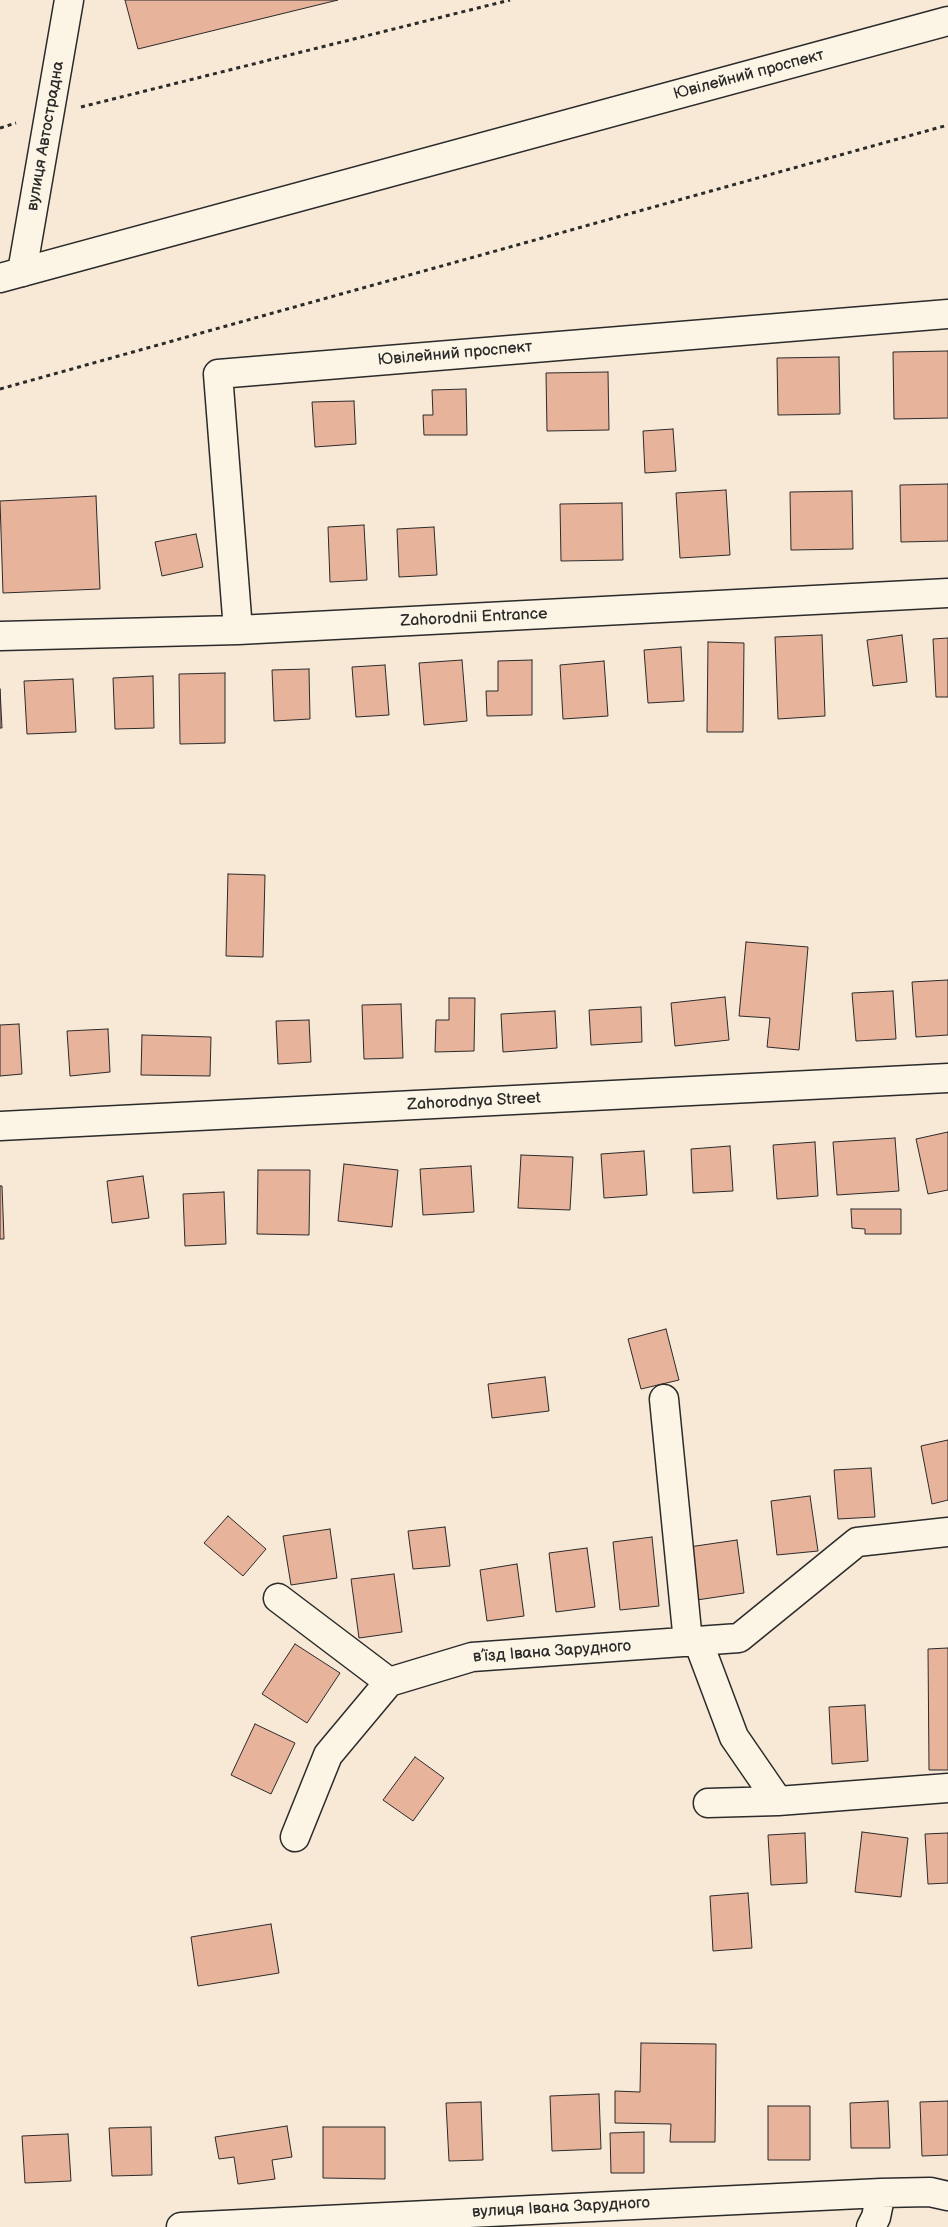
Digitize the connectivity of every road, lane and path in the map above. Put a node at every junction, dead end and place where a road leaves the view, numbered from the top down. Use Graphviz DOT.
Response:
graph roads {
  1 [pos="69,0"];
  2 [pos="510,0"];
  3 [pos="948,21"];
  4 [pos="50,115"];
  5 [pos="948,125"];
  6 [pos="0,128"];
  7 [pos="11,275"];
  8 [pos="948,314"];
  9 [pos="0,389"];
  10 [pos="948,593"];
  11 [pos="238,630"];
  12 [pos="0,636"];
  13 [pos="948,1078"];
  14 [pos="0,1126"];
  15 [pos="664,1399"];
  16 [pos="948,1532"];
  17 [pos="278,1598"];
  18 [pos="693,1641"];
  19 [pos="389,1682"];
  20 [pos="948,1788"];
  21 [pos="778,1800"];
  22 [pos="708,1803"];
  23 [pos="295,1837"];
  24 [pos="881,2193"];
  25 [pos="948,2196"];
  26 [pos="181,2227"];
  27 [pos="870,2227"];
  1 -- 4 [label="street, вулиця Автострадна"];
  2 -- 4 [label="path"];
  3 -- 7 [label="street, Ювілейний проспект"];
  4 -- 6 [label="path"];
  4 -- 7 [label="street, вулиця Автострадна"];
  5 -- 9 [label="path"];
  8 -- 11 [label="street, Ювілейний проспект"];
  10 -- 11 [label="street, Zahorodnii Entrance"];
  11 -- 12 [label="street, Zahorodnii Entrance"];
  13 -- 14 [label="street, Zahorodnya Street"];
  15 -- 18 [label="street"];
  16 -- 18 [label="street, в’їзд Івана Зарудного"];
  17 -- 19 [label="street"];
  18 -- 19 [label="street, в’їзд Івана Зарудного"];
  18 -- 21 [label="street"];
  19 -- 23 [label="street"];
  20 -- 21 [label="street"];
  21 -- 22 [label="street"];
  24 -- 25 [label="street, вулиця Івана Зарудного"];
  24 -- 26 [label="street, вулиця Івана Зарудного"];
  24 -- 27 [label="street"];
}
